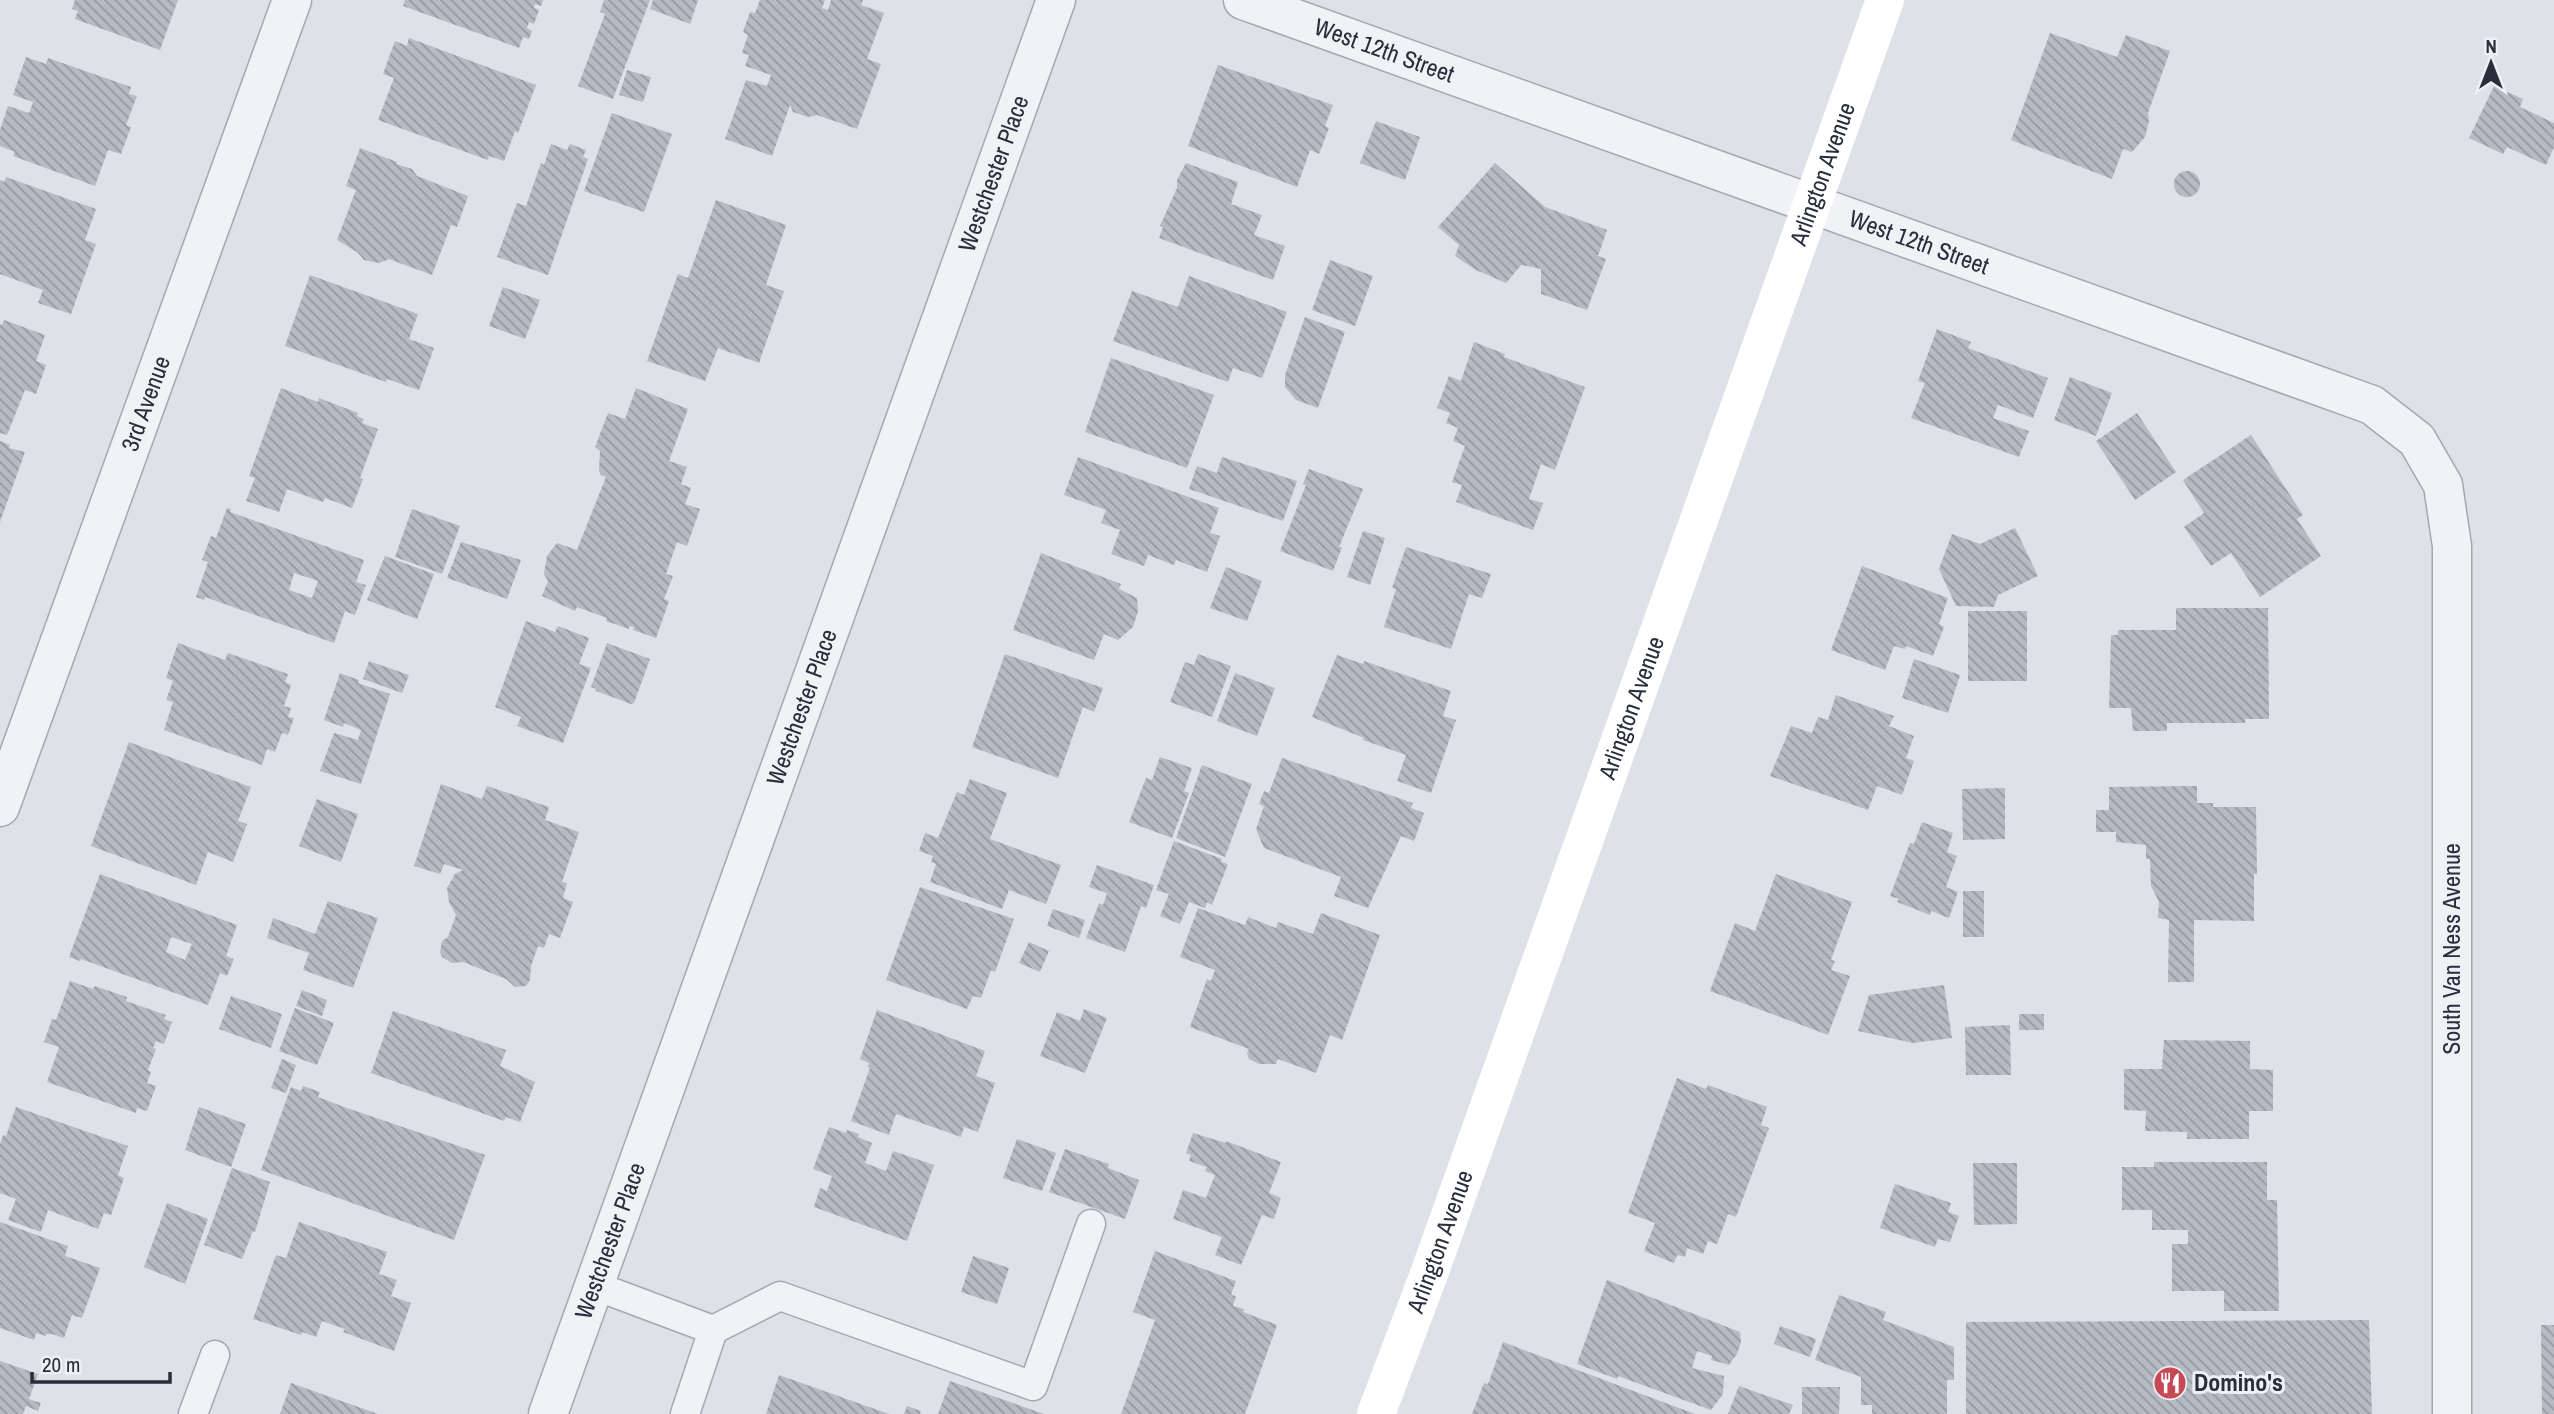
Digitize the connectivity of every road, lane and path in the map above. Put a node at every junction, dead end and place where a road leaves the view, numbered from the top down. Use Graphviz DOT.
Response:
graph roads {
  1 [pos="292,0"];
  2 [pos="1056,0"];
  3 [pos="1243,0"];
  4 [pos="1885,0"];
  5 [pos="1812,204"];
  6 [pos="2443,485"];
  7 [pos="0,807"];
  8 [pos="1091,1224"];
  9 [pos="593,1285"];
  10 [pos="713,1330"];
  11 [pos="215,1355"];
  12 [pos="193,1414"];
  13 [pos="548,1414"];
  14 [pos="685,1414"];
  15 [pos="1376,1414"];
  16 [pos="2452,1414"];
  1 -- 7 [label="street, 3rd Avenue"];
  2 -- 9 [label="street, Westchester Place"];
  3 -- 5 [label="street, West 12th Street"];
  4 -- 5 [label="main road, Arlington Avenue"];
  5 -- 6 [label="street, West 12th Street"];
  5 -- 15 [label="main road, Arlington Avenue"];
  6 -- 16 [label="street, South Van Ness Avenue"];
  8 -- 10 [label="lane"];
  9 -- 10 [label="lane"];
  9 -- 13 [label="street, Westchester Place"];
  10 -- 14 [label="lane"];
  11 -- 12 [label="lane"];
}
